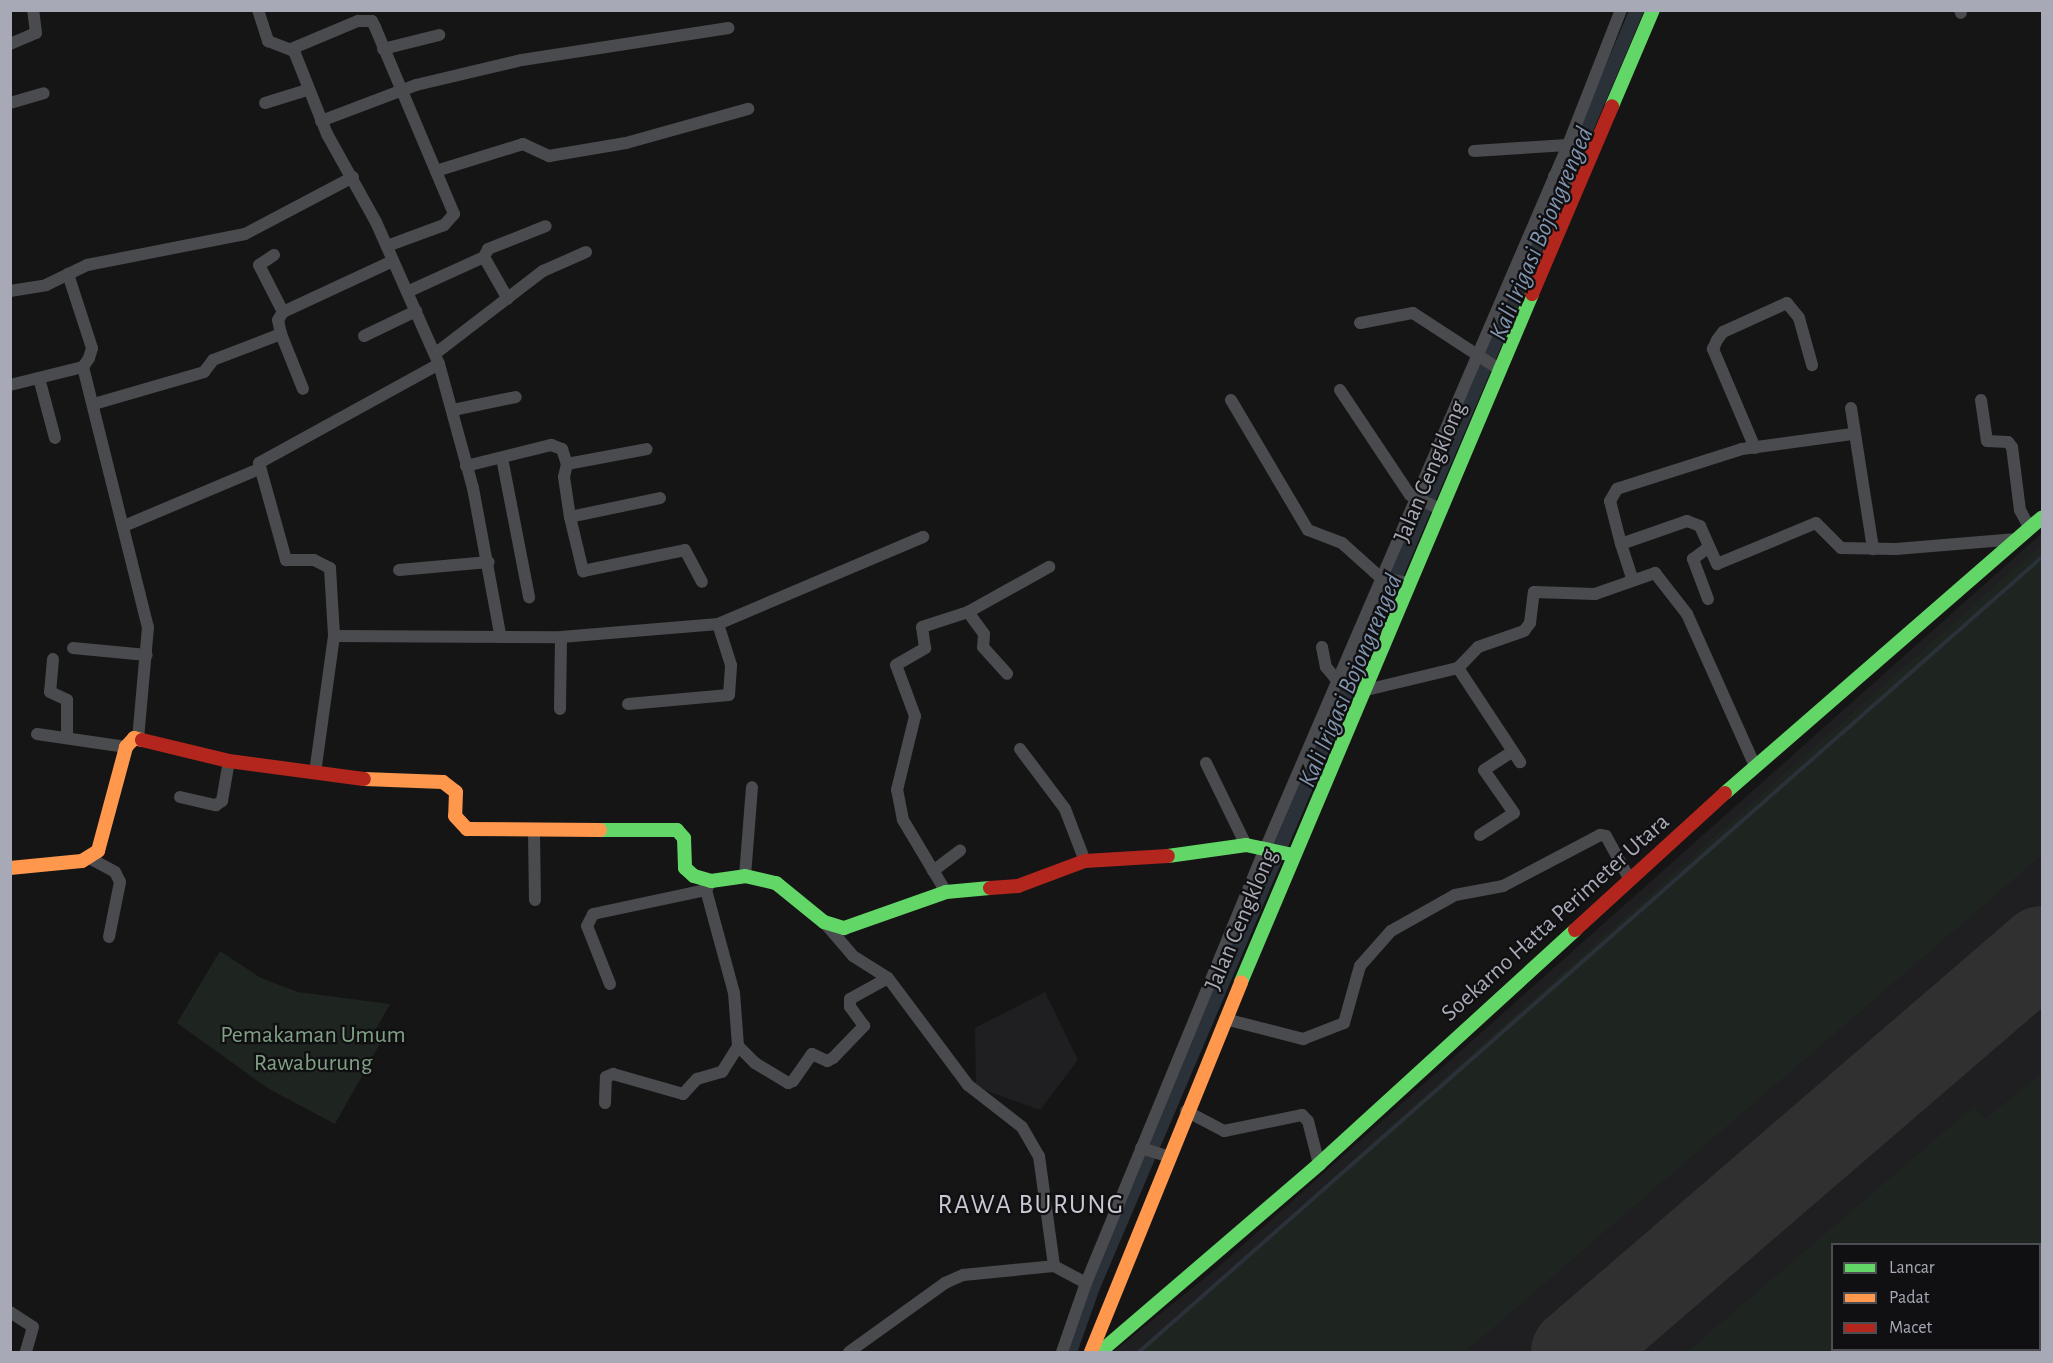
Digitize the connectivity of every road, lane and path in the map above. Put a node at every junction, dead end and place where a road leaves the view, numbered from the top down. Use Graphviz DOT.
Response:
graph roads {
  1 [pos="33,10"];
  2 [pos="258,10"];
  3 [pos="1621,10"];
  4 [pos="1653,10"];
  5 [pos="370,16"];
  6 [pos="729,28"];
  7 [pos="439,35"];
  8 [pos="10,44"];
  9 [pos="291,49"];
  10 [pos="383,49"];
  11 [pos="307,90"];
  12 [pos="399,90"];
  13 [pos="44,93"];
  14 [pos="10,102"];
  15 [pos="265,103"];
  16 [pos="748,110"];
  17 [pos="321,121"];
  18 [pos="1568,145"];
  19 [pos="1474,151"];
  20 [pos="436,171"];
  21 [pos="352,177"];
  22 [pos="1557,178"];
  23 [pos="1574,186"];
  24 [pos="546,226"];
  25 [pos="387,246"];
  26 [pos="586,252"];
  27 [pos="274,255"];
  28 [pos="484,257"];
  29 [pos="393,261"];
  30 [pos="68,274"];
  31 [pos="10,291"];
  32 [pos="407,292"];
  33 [pos="508,299"];
  34 [pos="416,311"];
  35 [pos="283,312"];
  36 [pos="1360,323"];
  37 [pos="282,334"];
  38 [pos="364,336"];
  39 [pos="1478,357"];
  40 [pos="438,358"];
  41 [pos="1812,365"];
  42 [pos="83,367"];
  43 [pos="1497,368"];
  44 [pos="39,378"];
  45 [pos="10,386"];
  46 [pos="303,389"];
  47 [pos="1340,390"];
  48 [pos="516,398"];
  49 [pos="1231,399"];
  50 [pos="1981,400"];
  51 [pos="94,404"];
  52 [pos="1851,408"];
  53 [pos="453,410"];
  54 [pos="1852,434"];
  55 [pos="55,438"];
  56 [pos="1755,448"];
  57 [pos="647,449"];
  58 [pos="501,458"];
  59 [pos="567,464"];
  60 [pos="466,466"];
  61 [pos="259,469"];
  62 [pos="660,498"];
  63 [pos="1416,500"];
  64 [pos="1439,509"];
  65 [pos="570,517"];
  66 [pos="2043,517"];
  67 [pos="124,526"];
  68 [pos="2030,529"];
  69 [pos="923,537"];
  70 [pos="2018,539"];
  71 [pos="1621,544"];
  72 [pos="1710,547"];
  73 [pos="1873,549"];
  74 [pos="489,562"];
  75 [pos="1049,567"];
  76 [pos="399,570"];
  77 [pos="1384,580"];
  78 [pos="1633,580"];
  79 [pos="702,582"];
  80 [pos="1406,583"];
  81 [pos="529,597"];
  82 [pos="1708,599"];
  83 [pos="968,612"];
  84 [pos="718,624"];
  85 [pos="500,634"];
  86 [pos="334,636"];
  87 [pos="561,637"];
  88 [pos="1322,646"];
  89 [pos="74,648"];
  90 [pos="147,655"];
  91 [pos="53,659"];
  92 [pos="1458,668"];
  93 [pos="1007,674"];
  94 [pos="1337,680"];
  95 [pos="1362,692"];
  96 [pos="628,704"];
  97 [pos="560,709"];
  98 [pos="37,734"];
  99 [pos="67,738"];
  100 [pos="138,738"];
  101 [pos="126,747"];
  102 [pos="1020,749"];
  103 [pos="229,761"];
  104 [pos="1206,763"];
  105 [pos="1755,766"];
  106 [pos="315,773"];
  107 [pos="752,787"];
  108 [pos="180,797"];
  109 [pos="534,831"];
  110 [pos="1480,835"];
  111 [pos="1246,845"];
  112 [pos="1269,847"];
  113 [pos="960,851"];
  114 [pos="1291,854"];
  115 [pos="91,859"];
  116 [pos="1085,861"];
  117 [pos="10,868"];
  118 [pos="933,871"];
  119 [pos="745,876"];
  120 [pos="1630,880"];
  121 [pos="708,885"];
  122 [pos="946,892"];
  123 [pos="535,900"];
  124 [pos="824,922"];
  125 [pos="109,937"];
  126 [pos="888,978"];
  127 [pos="610,984"];
  128 [pos="1225,1019"];
  129 [pos="738,1046"];
  130 [pos="605,1103"];
  131 [pos="1186,1111"];
  132 [pos="1144,1149"];
  133 [pos="1164,1155"];
  134 [pos="1319,1164"];
  135 [pos="1054,1266"];
  136 [pos="1086,1283"];
  137 [pos="10,1312"];
  138 [pos="26,1353"];
  139 [pos="849,1353"];
  140 [pos="1062,1353"];
  141 [pos="1090,1353"];
  142 [pos="1100,1353"];
  1 -- 8 [label="street"];
  2 -- 9 [label="street"];
  3 -- 18 [label="street"];
  4 -- 23 [label="main road, Jalan Cengklong"];
  5 -- 9 [label="street"];
  5 -- 10 [label="street"];
  6 -- 12 [label="street"];
  7 -- 10 [label="street"];
  9 -- 11 [label="street"];
  10 -- 12 [label="street"];
  11 -- 15 [label="street"];
  11 -- 17 [label="street"];
  12 -- 17 [label="street"];
  12 -- 20 [label="street"];
  13 -- 14 [label="street"];
  16 -- 20 [label="street"];
  17 -- 21 [label="street"];
  18 -- 19 [label="street"];
  18 -- 22 [label="street"];
  20 -- 25 [label="street"];
  21 -- 25 [label="street"];
  21 -- 30 [label="street"];
  22 -- 23 [label="street"];
  22 -- 39 [label="street"];
  23 -- 43 [label="main road, Jalan Cengklong"];
  24 -- 28 [label="street"];
  25 -- 29 [label="street"];
  26 -- 33 [label="street"];
  27 -- 35 [label="street"];
  28 -- 32 [label="street"];
  28 -- 33 [label="street"];
  29 -- 32 [label="street"];
  29 -- 35 [label="street"];
  30 -- 31 [label="street"];
  30 -- 42 [label="street"];
  32 -- 34 [label="street"];
  33 -- 40 [label="street"];
  34 -- 38 [label="street"];
  34 -- 40 [label="street"];
  35 -- 37 [label="street"];
  36 -- 39 [label="street"];
  37 -- 46 [label="street"];
  37 -- 51 [label="street"];
  39 -- 43 [label="street"];
  39 -- 63 [label="street"];
  40 -- 53 [label="street"];
  40 -- 61 [label="street"];
  41 -- 56 [label="street"];
  42 -- 44 [label="street"];
  42 -- 51 [label="street"];
  43 -- 64 [label="main road, Jalan Cengklong"];
  44 -- 45 [label="street"];
  44 -- 55 [label="street"];
  47 -- 63 [label="street"];
  48 -- 53 [label="street"];
  49 -- 77 [label="street"];
  50 -- 68 [label="street"];
  51 -- 67 [label="street"];
  52 -- 54 [label="street"];
  53 -- 60 [label="street"];
  54 -- 56 [label="street"];
  54 -- 73 [label="street"];
  56 -- 71 [label="street"];
  57 -- 59 [label="street"];
  58 -- 59 [label="street"];
  58 -- 60 [label="street"];
  58 -- 81 [label="street"];
  59 -- 65 [label="street"];
  60 -- 74 [label="street"];
  61 -- 67 [label="street"];
  61 -- 86 [label="street"];
  62 -- 65 [label="street"];
  63 -- 64 [label="street"];
  63 -- 77 [label="street"];
  64 -- 80 [label="main road, Jalan Cengklong"];
  65 -- 79 [label="street"];
  66 -- 68 [label="main road, Soekarno Hatta Perimeter Utara"];
  67 -- 90 [label="street"];
  68 -- 70 [label="main road, Soekarno Hatta Perimeter Utara"];
  69 -- 84 [label="street"];
  70 -- 73 [label="street"];
  70 -- 105 [label="main road, Soekarno Hatta Perimeter Utara"];
  71 -- 72 [label="street"];
  71 -- 78 [label="street"];
  72 -- 73 [label="street"];
  72 -- 82 [label="street"];
  74 -- 76 [label="street"];
  74 -- 85 [label="street"];
  75 -- 83 [label="street"];
  77 -- 80 [label="street"];
  77 -- 94 [label="street"];
  78 -- 92 [label="street"];
  78 -- 105 [label="street"];
  80 -- 95 [label="main road, Jalan Cengklong"];
  83 -- 93 [label="street"];
  83 -- 118 [label="street"];
  84 -- 87 [label="street"];
  84 -- 96 [label="street"];
  85 -- 86 [label="street"];
  85 -- 87 [label="street"];
  86 -- 106 [label="street"];
  87 -- 97 [label="street"];
  88 -- 94 [label="street"];
  89 -- 90 [label="street"];
  90 -- 100 [label="street"];
  91 -- 99 [label="street"];
  92 -- 95 [label="street"];
  92 -- 110 [label="street"];
  94 -- 112 [label="street"];
  95 -- 114 [label="main road, Jalan Cengklong"];
  98 -- 99 [label="street"];
  99 -- 101 [label="street"];
  100 -- 101 [label="main road"];
  100 -- 103 [label="main road"];
  101 -- 115 [label="main road"];
  102 -- 116 [label="street"];
  103 -- 106 [label="main road"];
  103 -- 108 [label="street"];
  104 -- 111 [label="street"];
  105 -- 120 [label="main road, Soekarno Hatta Perimeter Utara"];
  106 -- 109 [label="main road"];
  107 -- 119 [label="street"];
  109 -- 121 [label="main road"];
  109 -- 123 [label="street"];
  111 -- 112 [label="main road"];
  111 -- 116 [label="main road"];
  112 -- 114 [label="main road"];
  112 -- 132 [label="street"];
  113 -- 118 [label="street"];
  114 -- 128 [label="main road, Jalan Cengklong"];
  115 -- 117 [label="main road"];
  115 -- 125 [label="street"];
  116 -- 122 [label="main road"];
  118 -- 122 [label="street"];
  119 -- 121 [label="main road"];
  119 -- 124 [label="main road"];
  120 -- 128 [label="street"];
  120 -- 134 [label="main road, Soekarno Hatta Perimeter Utara"];
  121 -- 127 [label="street"];
  121 -- 129 [label="street"];
  122 -- 124 [label="main road"];
  124 -- 126 [label="street"];
  126 -- 129 [label="street"];
  126 -- 135 [label="street"];
  128 -- 131 [label="main road, Jalan Cengklong"];
  129 -- 130 [label="street"];
  131 -- 133 [label="main road, Jalan Cengklong"];
  131 -- 134 [label="street"];
  132 -- 133 [label="street"];
  132 -- 136 [label="street"];
  133 -- 141 [label="main road, Jalan Cengklong"];
  134 -- 142 [label="main road, Soekarno Hatta Perimeter Utara"];
  135 -- 136 [label="street"];
  135 -- 139 [label="street"];
  136 -- 140 [label="street"];
  137 -- 138 [label="street"];
}
